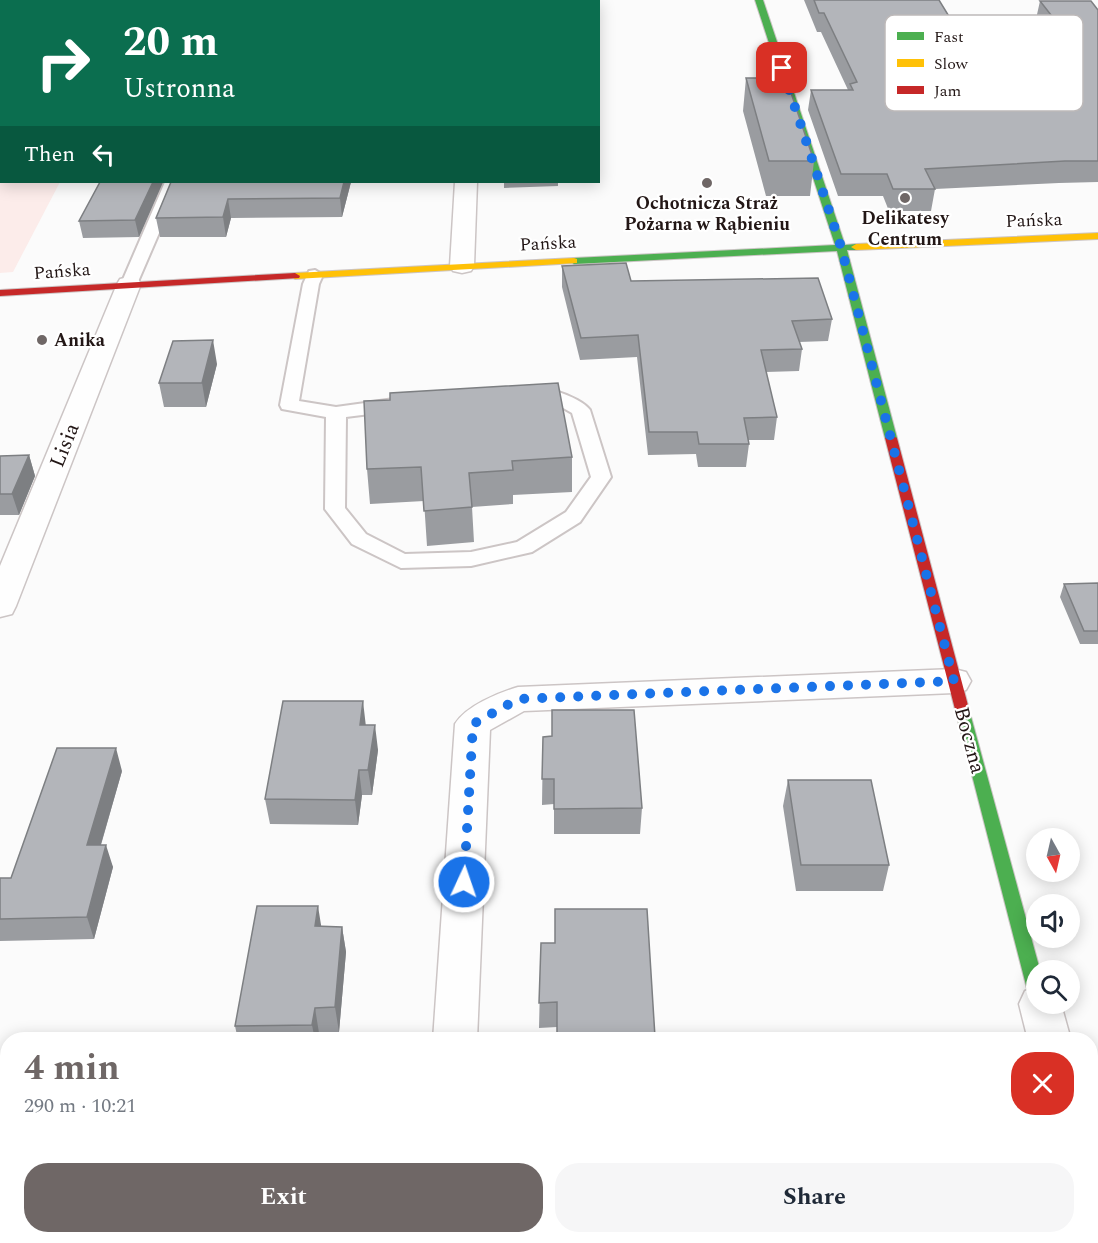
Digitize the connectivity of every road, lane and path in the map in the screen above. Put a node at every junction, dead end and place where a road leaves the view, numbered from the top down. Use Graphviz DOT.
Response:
graph roads {
  1 [pos="759,0"];
  2 [pos="173,183"];
  3 [pos="466,183"];
  4 [pos="1098,236"];
  5 [pos="841,247"];
  6 [pos="462,266"];
  7 [pos="315,274"];
  8 [pos="129,284"];
  9 [pos="0,293"];
  10 [pos="512,393"];
  11 [pos="412,402"];
  12 [pos="336,413"];
  13 [pos="0,606"];
  14 [pos="954,681"];
  15 [pos="1028,960"];
  16 [pos="1043,1014"];
  17 [pos="455,1032"];
  18 [pos="1048,1032"];
  1 -- 5 [label="street, Boczna"];
  2 -- 8 [label="lane"];
  3 -- 6 [label="street"];
  4 -- 5 [label="street, Pańska"];
  5 -- 6 [label="street, Pańska"];
  5 -- 14 [label="street, Boczna"];
  6 -- 7 [label="street, Pańska"];
  7 -- 8 [label="street, Pańska"];
  7 -- 12 [label="lane"];
  8 -- 9 [label="street, Pańska"];
  8 -- 13 [label="street, Lisia"];
  10 -- 12 [label="lane"];
  11 -- 12 [label="lane"];
  14 -- 15 [label="street, Boczna"];
  14 -- 17 [label="street"];
  16 -- 18 [label="street"];
}
